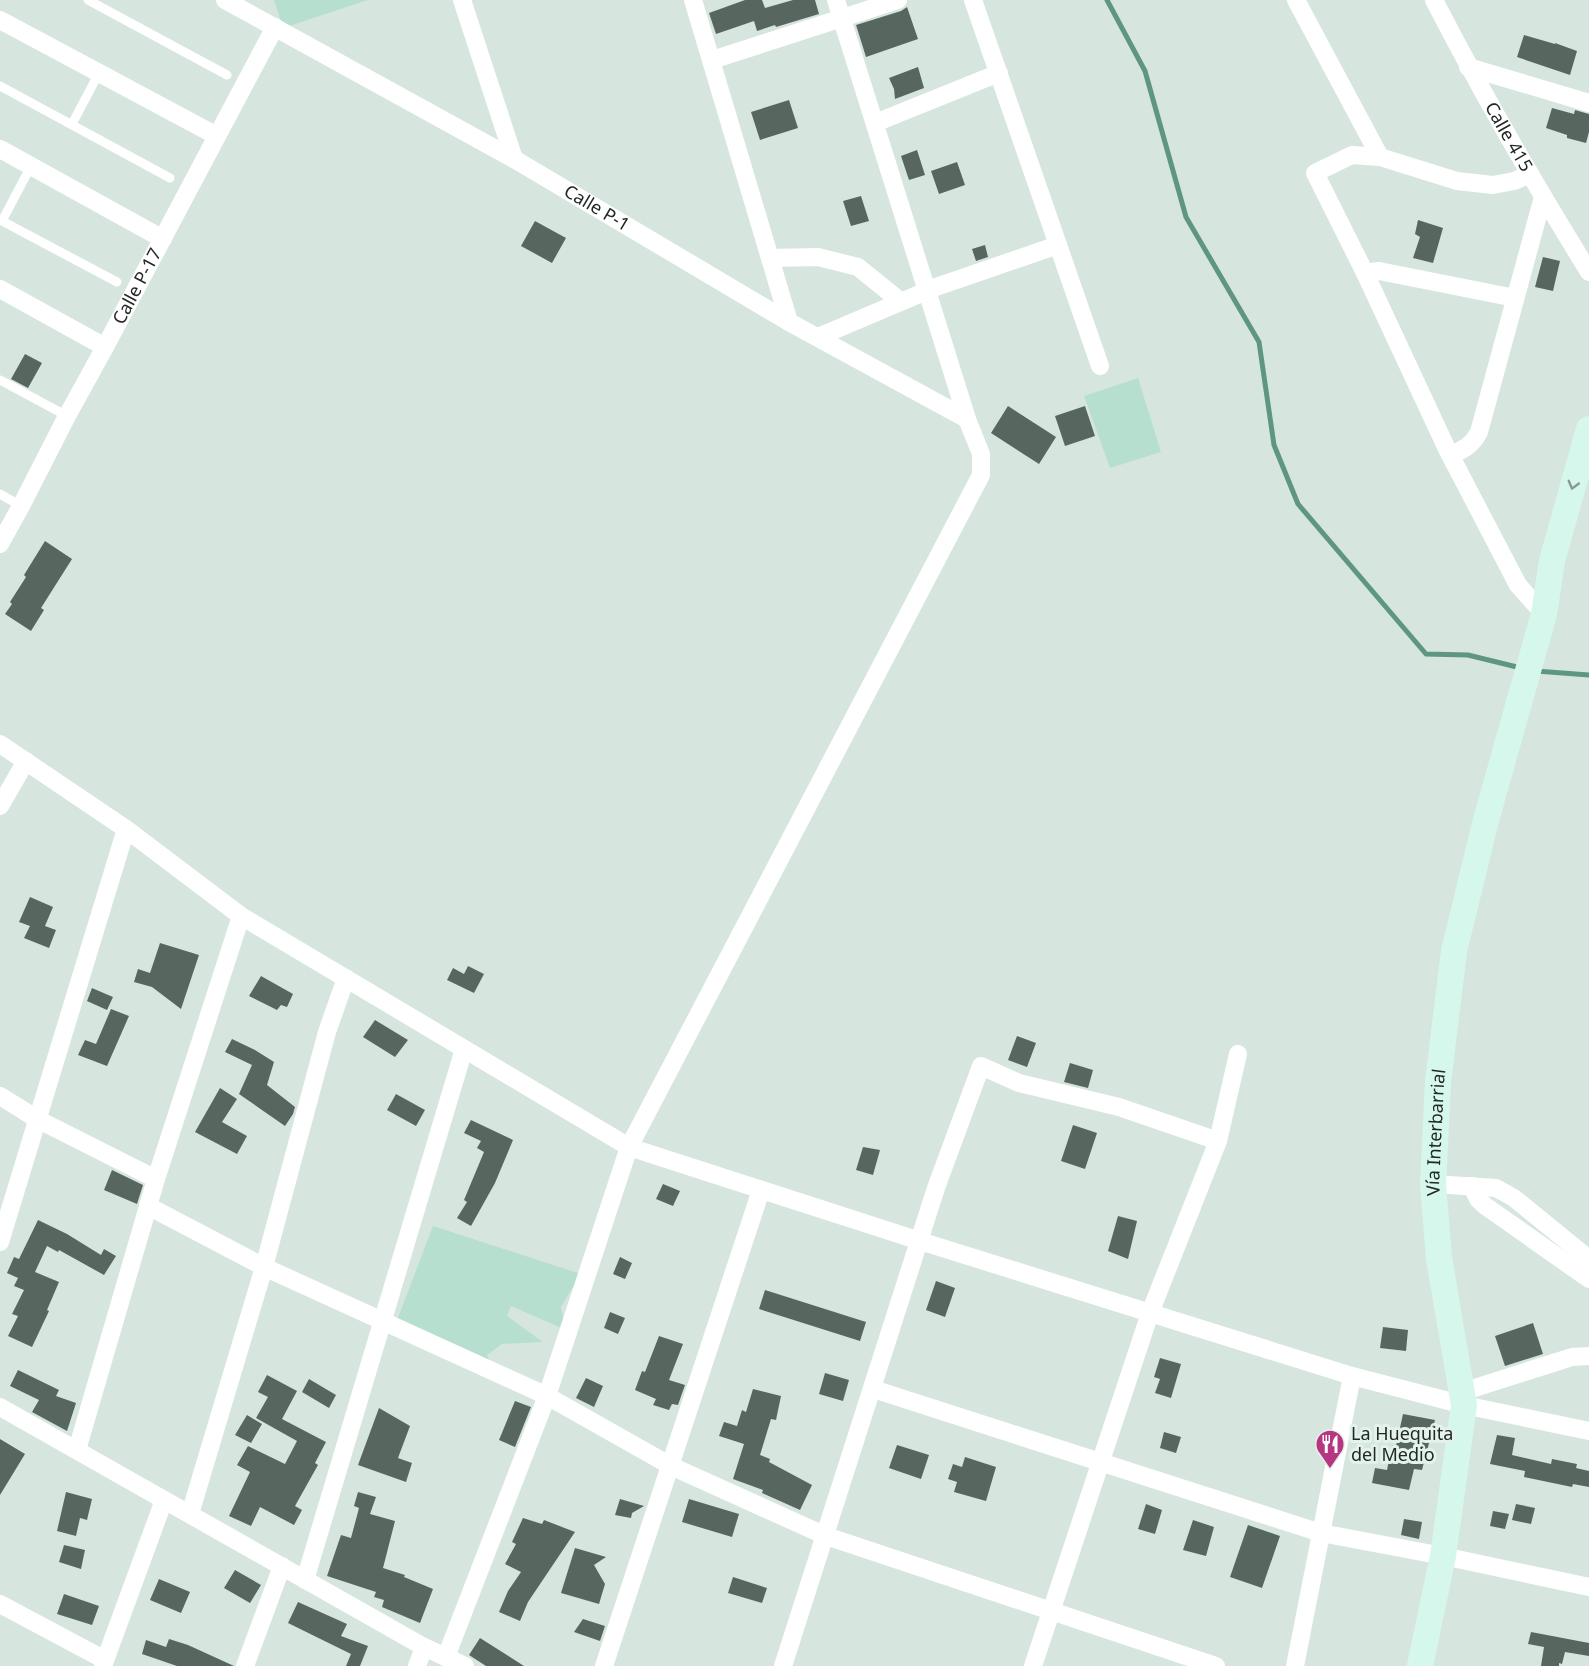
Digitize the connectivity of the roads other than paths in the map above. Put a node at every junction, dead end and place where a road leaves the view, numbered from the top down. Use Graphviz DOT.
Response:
graph roads {
  1 [pos="88,0"];
  2 [pos="225,0"];
  3 [pos="462,0"];
  4 [pos="693,0"];
  5 [pos="836,0"];
  6 [pos="898,0"];
  7 [pos="974,0"];
  8 [pos="1296,0"];
  9 [pos="1434,0"];
  10 [pos="842,18"];
  11 [pos="0,20"];
  12 [pos="275,27"];
  13 [pos="712,60"];
  14 [pos="1468,67"];
  15 [pos="99,73"];
  16 [pos="999,73"];
  17 [pos="227,75"];
  18 [pos="0,86"];
  19 [pos="1589,103"];
  20 [pos="875,123"];
  21 [pos="72,124"];
  22 [pos="217,136"];
  23 [pos="0,148"];
  24 [pos="1380,157"];
  25 [pos="514,159"];
  26 [pos="31,166"];
  27 [pos="1530,174"];
  28 [pos="170,178"];
  29 [pos="1543,197"];
  30 [pos="163,239"];
  31 [pos="1058,245"];
  32 [pos="770,258"];
  33 [pos="1589,272"];
  34 [pos="1365,273"];
  35 [pos="117,282"];
  36 [pos="0,289"];
  37 [pos="927,290"];
  38 [pos="1515,298"];
  39 [pos="900,301"];
  40 [pos="789,322"];
  41 [pos="818,337"];
  42 [pos="105,347"];
  43 [pos="1100,366"];
  44 [pos="0,380"];
  45 [pos="67,416"];
  46 [pos="968,419"];
  47 [pos="1589,429"];
  48 [pos="1450,455"];
  49 [pos="0,494"];
  50 [pos="1589,495"];
  51 [pos="21,506"];
  52 [pos="0,544"];
  53 [pos="1544,614"];
  54 [pos="0,744"];
  55 [pos="26,761"];
  56 [pos="0,806"];
  57 [pos="126,829"];
  58 [pos="241,916"];
  59 [pos="346,978"];
  60 [pos="464,1049"];
  61 [pos="1238,1054"];
  62 [pos="0,1096"];
  63 [pos="37,1119"];
  64 [pos="1218,1141"];
  65 [pos="629,1147"];
  66 [pos="156,1179"];
  67 [pos="1433,1184"];
  68 [pos="1472,1186"];
  69 [pos="761,1190"];
  70 [pos="148,1206"];
  71 [pos="920,1241"];
  72 [pos="0,1242"];
  73 [pos="1589,1259"];
  74 [pos="264,1267"];
  75 [pos="1589,1279"];
  76 [pos="1150,1313"];
  77 [pos="381,1321"];
  78 [pos="1589,1356"];
  79 [pos="1352,1376"];
  80 [pos="873,1389"];
  81 [pos="547,1396"];
  82 [pos="1463,1398"];
  83 [pos="0,1407"];
  84 [pos="1589,1431"];
  85 [pos="76,1450"];
  86 [pos="1100,1462"];
  87 [pos="671,1466"];
  88 [pos="164,1500"];
  89 [pos="190,1514"];
  90 [pos="1321,1533"];
  91 [pos="826,1536"];
  92 [pos="1443,1556"];
  93 [pos="282,1566"];
  94 [pos="305,1580"];
  95 [pos="1589,1587"];
  96 [pos="0,1604"];
  97 [pos="1051,1612"];
  98 [pos="424,1647"];
  99 [pos="446,1658"];
  100 [pos="104,1663"];
  101 [pos="245,1666"];
  102 [pos="417,1666"];
  103 [pos="465,1666"];
  104 [pos="604,1666"];
  105 [pos="783,1666"];
  106 [pos="1033,1666"];
  107 [pos="1216,1666"];
  108 [pos="1295,1666"];
  109 [pos="1420,1666"];
  1 -- 17 [label="lane"];
  2 -- 12 [label="street, Calle P-1"];
  3 -- 25 [label="street"];
  4 -- 13 [label="street"];
  5 -- 10 [label="street"];
  6 -- 10 [label="street"];
  7 -- 16 [label="street"];
  8 -- 24 [label="street"];
  9 -- 14 [label="street, Calle 415"];
  10 -- 13 [label="street"];
  10 -- 20 [label="street"];
  11 -- 15 [label="street"];
  12 -- 22 [label="street, Calle P-17"];
  12 -- 25 [label="street, Calle P-1"];
  13 -- 32 [label="street"];
  14 -- 19 [label="street"];
  14 -- 27 [label="street, Calle 415"];
  15 -- 21 [label="lane"];
  15 -- 22 [label="street"];
  16 -- 20 [label="street"];
  16 -- 31 [label="street"];
  18 -- 21 [label="lane"];
  20 -- 37 [label="street"];
  21 -- 28 [label="lane"];
  22 -- 30 [label="street, Calle P-17"];
  23 -- 26 [label="street"];
  24 -- 27 [label="street"];
  24 -- 34 [label="street"];
  25 -- 40 [label="street, Calle P-1"];
  26 -- 30 [label="street"];
  26 -- 35 [label="lane"];
  27 -- 29 [label="street, Calle 415"];
  29 -- 33 [label="street, Calle 415"];
  29 -- 38 [label="street"];
  30 -- 42 [label="street, Calle P-17"];
  31 -- 37 [label="street"];
  31 -- 43 [label="street"];
  32 -- 39 [label="street"];
  32 -- 40 [label="street"];
  34 -- 38 [label="street"];
  34 -- 48 [label="street"];
  36 -- 42 [label="street"];
  37 -- 39 [label="street"];
  37 -- 46 [label="street"];
  38 -- 48 [label="street"];
  39 -- 41 [label="street"];
  40 -- 41 [label="street, Calle P-1"];
  41 -- 46 [label="street, Calle P-1"];
  42 -- 45 [label="street, Calle P-17"];
  44 -- 45 [label="lane"];
  45 -- 51 [label="street, Calle P-17"];
  46 -- 65 [label="street"];
  47 -- 53 [label="main road, Vía Interbarrial, one-way"];
  48 -- 53 [label="street"];
  49 -- 51 [label="lane"];
  50 -- 53 [label="main road, Vía Interbarrial"];
  51 -- 52 [label="street, Calle P-17"];
  53 -- 67 [label="main road, Vía Interbarrial"];
  54 -- 55 [label="street"];
  55 -- 56 [label="street"];
  55 -- 57 [label="street"];
  57 -- 58 [label="street"];
  57 -- 63 [label="street"];
  58 -- 59 [label="street"];
  58 -- 66 [label="street"];
  59 -- 60 [label="street"];
  59 -- 74 [label="street"];
  60 -- 65 [label="street"];
  60 -- 77 [label="street"];
  61 -- 64 [label="street"];
  62 -- 63 [label="street"];
  63 -- 66 [label="street"];
  63 -- 72 [label="street"];
  64 -- 71 [label="street"];
  64 -- 76 [label="street"];
  65 -- 69 [label="street"];
  65 -- 81 [label="street"];
  66 -- 70 [label="street"];
  67 -- 68 [label="street"];
  67 -- 82 [label="main road, Vía Interbarrial"];
  68 -- 73 [label="street"];
  68 -- 75 [label="street"];
  69 -- 71 [label="street"];
  69 -- 87 [label="street"];
  70 -- 74 [label="street"];
  70 -- 85 [label="street"];
  71 -- 76 [label="street"];
  71 -- 80 [label="street"];
  74 -- 77 [label="street"];
  74 -- 89 [label="street"];
  76 -- 79 [label="street"];
  76 -- 86 [label="street"];
  77 -- 81 [label="street"];
  77 -- 94 [label="street"];
  78 -- 82 [label="street"];
  79 -- 82 [label="street"];
  79 -- 90 [label="street"];
  80 -- 86 [label="street"];
  80 -- 91 [label="street"];
  81 -- 87 [label="street"];
  81 -- 99 [label="street"];
  82 -- 84 [label="street"];
  82 -- 92 [label="main road, Vía Interbarrial"];
  83 -- 85 [label="street"];
  85 -- 88 [label="street"];
  86 -- 90 [label="street"];
  86 -- 97 [label="street"];
  87 -- 91 [label="street"];
  87 -- 104 [label="street"];
  88 -- 89 [label="street"];
  88 -- 100 [label="street"];
  89 -- 93 [label="street"];
  90 -- 92 [label="street"];
  90 -- 108 [label="street"];
  91 -- 97 [label="street"];
  91 -- 105 [label="street"];
  92 -- 95 [label="street"];
  92 -- 109 [label="main road, Vía Interbarrial"];
  93 -- 94 [label="street"];
  93 -- 101 [label="street"];
  94 -- 98 [label="street"];
  96 -- 100 [label="street"];
  97 -- 106 [label="street"];
  97 -- 107 [label="street"];
  98 -- 99 [label="street"];
  98 -- 102 [label="street"];
  99 -- 103 [label="street"];
}
